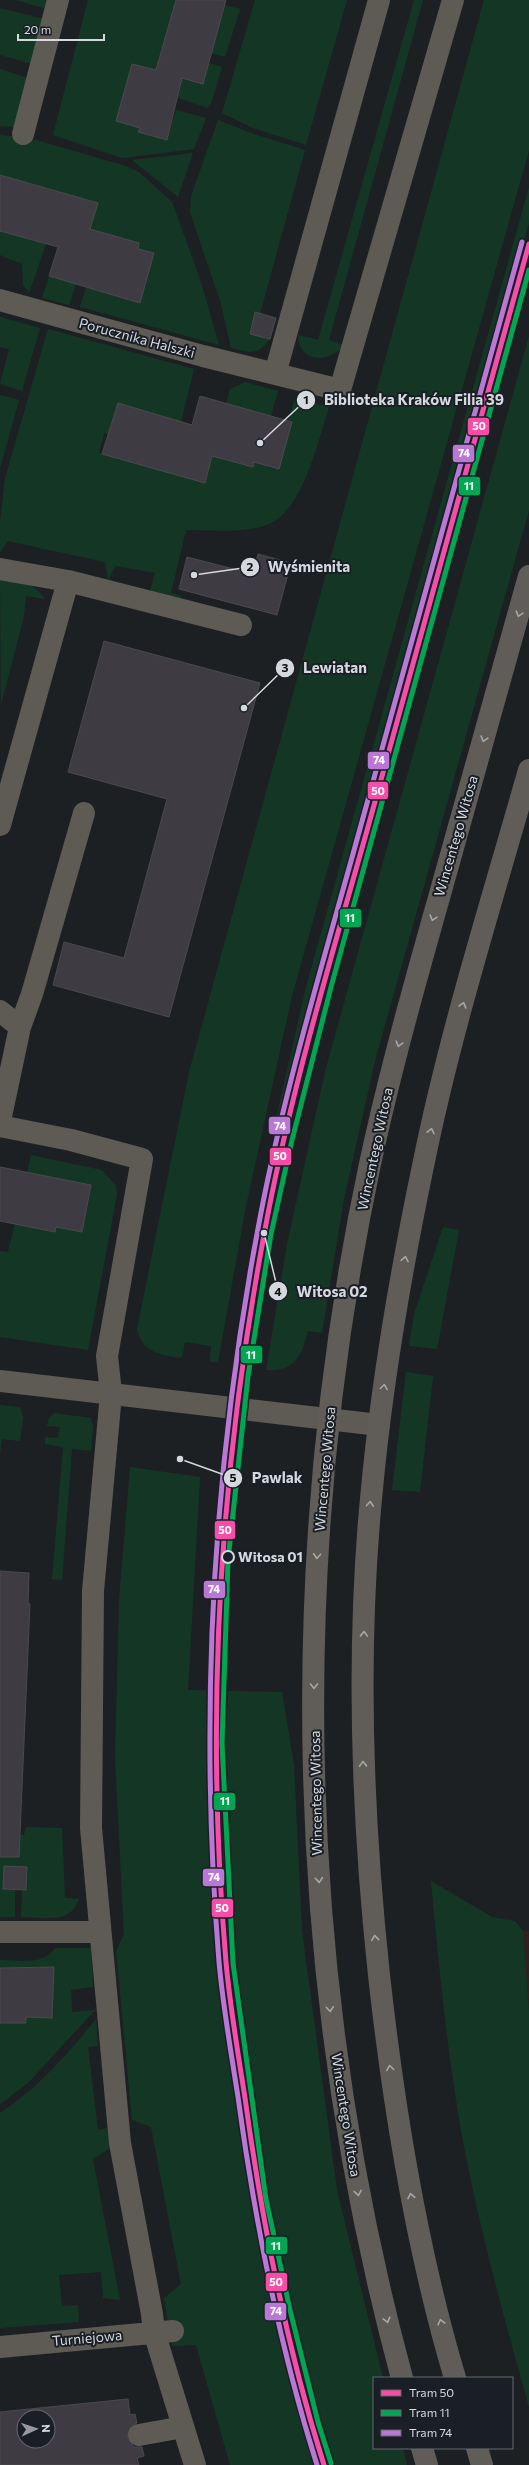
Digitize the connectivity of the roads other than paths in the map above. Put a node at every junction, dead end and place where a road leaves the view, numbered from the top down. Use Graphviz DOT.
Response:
graph roads {
  1 [pos="58,0"];
  2 [pos="379,0"];
  3 [pos="453,0"];
  4 [pos="23,134"];
  5 [pos="0,300"];
  6 [pos="275,374"];
  7 [pos="0,569"];
  8 [pos="529,576"];
  9 [pos="68,581"];
  10 [pos="241,625"];
  11 [pos="529,770"];
  12 [pos="84,812"];
  13 [pos="0,825"];
  14 [pos="0,1011"];
  15 [pos="20,1027"];
  16 [pos="0,1121"];
  17 [pos="0,1126"];
  18 [pos="0,1381"];
  19 [pos="111,1393"];
  20 [pos="328,1419"];
  21 [pos="379,1425"];
  22 [pos="0,1932"];
  23 [pos="100,1932"];
  24 [pos="163,2331"];
  25 [pos="0,2347"];
  26 [pos="402,2377"];
  27 [pos="456,2377"];
  28 [pos="182,2427"];
  29 [pos="139,2435"];
  30 [pos="422,2449"];
  31 [pos="476,2449"];
  32 [pos="194,2465"];
  33 [pos="427,2465"];
  34 [pos="482,2465"];
  1 -- 4 [label="street"];
  2 -- 6 [label="street"];
  3 -- 6 [label="street, Porucznika Halszki"];
  5 -- 6 [label="street, Porucznika Halszki"];
  7 -- 9 [label="street"];
  8 -- 20 [label="main road, Wincentego Witosa, one-way"];
  9 -- 10 [label="street"];
  9 -- 13 [label="street"];
  21 -- 11 [label="main road, one-way"];
  12 -- 15 [label="street"];
  14 -- 15 [label="street"];
  15 -- 16 [label="street"];
  17 -- 19 [label="street"];
  18 -- 19 [label="street"];
  19 -- 20 [label="street"];
  19 -- 23 [label="street"];
  20 -- 21 [label="street"];
  20 -- 26 [label="main road, Wincentego Witosa, one-way"];
  27 -- 21 [label="main road, one-way"];
  22 -- 23 [label="street"];
  23 -- 24 [label="street"];
  24 -- 25 [label="street, Turniejowa"];
  24 -- 28 [label="street"];
  28 -- 29 [label="street"];
  28 -- 32 [label="street"];
  30 -- 33 [label="main road"];
  31 -- 34 [label="main road"];
}
